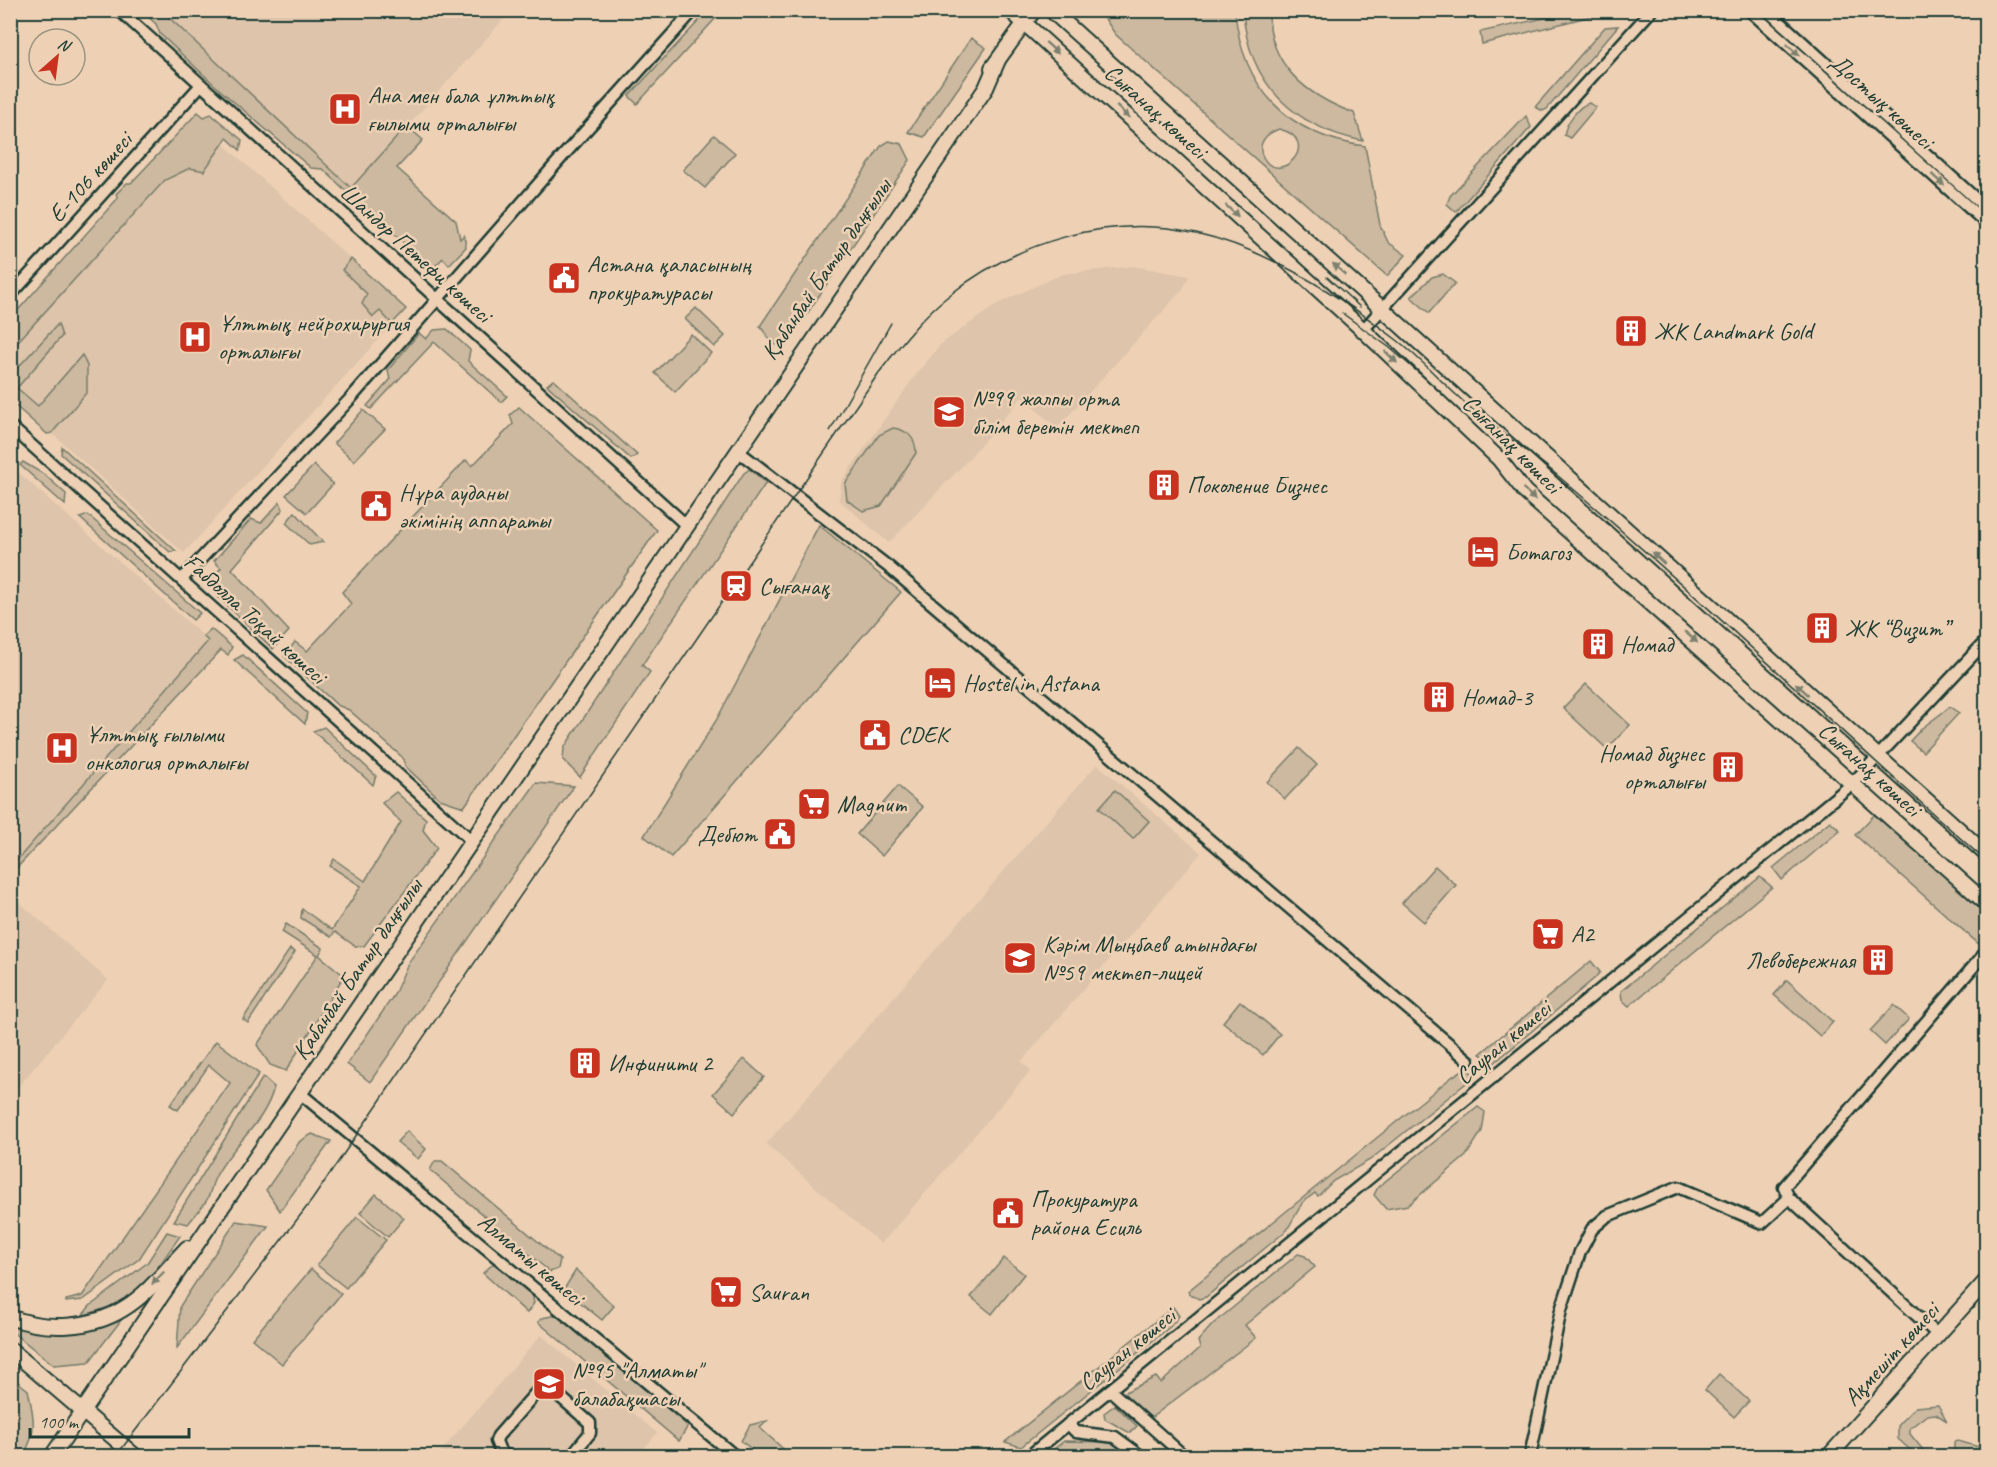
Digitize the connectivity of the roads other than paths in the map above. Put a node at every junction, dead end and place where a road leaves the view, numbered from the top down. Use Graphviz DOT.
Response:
graph roads {
  1 [pos="119,10"];
  2 [pos="694,10"];
  3 [pos="1010,10"];
  4 [pos="1034,10"];
  5 [pos="1051,10"];
  6 [pos="1652,10"];
  7 [pos="1749,10"];
  8 [pos="1767,10"];
  9 [pos="1025,23"];
  10 [pos="998,60"];
  11 [pos="200,86"];
  12 [pos="1986,208"];
  13 [pos="1986,223"];
  14 [pos="10,296"];
  15 [pos="436,299"];
  16 [pos="1382,309"];
  17 [pos="1363,330"];
  18 [pos="10,426"];
  19 [pos="738,451"];
  20 [pos="698,507"];
  21 [pos="686,525"];
  22 [pos="182,579"];
  23 [pos="1986,641"];
  24 [pos="1879,758"];
  25 [pos="1852,784"];
  26 [pos="471,841"];
  27 [pos="1986,854"];
  28 [pos="1986,903"];
  29 [pos="1986,952"];
  30 [pos="1468,1060"];
  31 [pos="300,1093"];
  32 [pos="1789,1198"];
  33 [pos="214,1221"];
  34 [pos="1986,1281"];
  35 [pos="10,1317"];
  36 [pos="1938,1335"];
  37 [pos="10,1349"];
  38 [pos="1110,1390"];
  39 [pos="83,1411"];
  40 [pos="1068,1424"];
  41 [pos="52,1456"];
  42 [pos="135,1456"];
  43 [pos="507,1456"];
  44 [pos="574,1456"];
  45 [pos="735,1456"];
  46 [pos="1029,1456"];
  47 [pos="1141,1456"];
  48 [pos="1184,1456"];
  49 [pos="1530,1456"];
  50 [pos="1829,1456"];
  1 -- 11 [label="street, Шандор Петефи көшесі"];
  2 -- 15 [label="street"];
  3 -- 9 [label="main road, Сығанақ көшесі"];
  4 -- 9 [label="main road, Қабанбай Батыр даңғылы"];
  16 -- 5 [label="main road, Сығанақ көшесі, one-way"];
  6 -- 16 [label="street"];
  7 -- 13 [label="street, Достық көшесі, one-way"];
  8 -- 12 [label="street, Достық көшесі"];
  9 -- 10 [label="main road, Қабанбай Батыр даңғылы"];
  9 -- 17 [label="main road, Сығанақ көшесі, one-way"];
  10 -- 19 [label="main road, Қабанбай Батыр даңғылы"];
  10 -- 20 [label="main road, Қабанбай Батыр даңғылы"];
  11 -- 14 [label="street, Е-106 көшесі"];
  11 -- 15 [label="street, Шандор Петефи көшесі"];
  15 -- 21 [label="street, Шандор Петефи көшесі"];
  15 -- 22 [label="street"];
  16 -- 17 [label="street"];
  24 -- 16 [label="main road, Сығанақ көшесі, one-way"];
  17 -- 25 [label="main road, Сығанақ көшесі, one-way"];
  18 -- 22 [label="street, Ғабдолла Тоқай көшесі"];
  19 -- 20 [label="main road, Қабанбай Батыр даңғылы"];
  19 -- 30 [label="street"];
  20 -- 21 [label="main road, Қабанбай Батыр даңғылы"];
  21 -- 26 [label="main road, Қабанбай Батыр даңғылы"];
  22 -- 26 [label="street, Ғабдолла Тоқай көшесі"];
  23 -- 24 [label="street, Сауран көшесі"];
  24 -- 25 [label="street, Сауран көшесі"];
  24 -- 27 [label="main road, Сығанақ көшесі"];
  25 -- 28 [label="main road, Сығанақ көшесі"];
  25 -- 38 [label="street, Сауран көшесі"];
  26 -- 31 [label="main road, Қабанбай Батыр даңғылы"];
  29 -- 32 [label="street"];
  31 -- 33 [label="main road, Қабанбай Батыр даңғылы"];
  31 -- 45 [label="street, Алматы көшесі"];
  32 -- 36 [label="street"];
  32 -- 49 [label="street"];
  33 -- 35 [label="main road, one-way"];
  33 -- 39 [label="main road, Қабанбай Батыр даңғылы"];
  34 -- 36 [label="main road, Ақмешіт көшесі"];
  36 -- 50 [label="main road, Ақмешіт көшесі"];
  37 -- 39 [label="main road"];
  38 -- 40 [label="street, Сауран көшесі"];
  38 -- 48 [label="street"];
  39 -- 41 [label="main road, Қабанбай Батыр даңғылы"];
  39 -- 42 [label="main road"];
  40 -- 46 [label="street, Сауран көшесі"];
  40 -- 47 [label="street"];
  43 -- 44 [label="street"];
}
